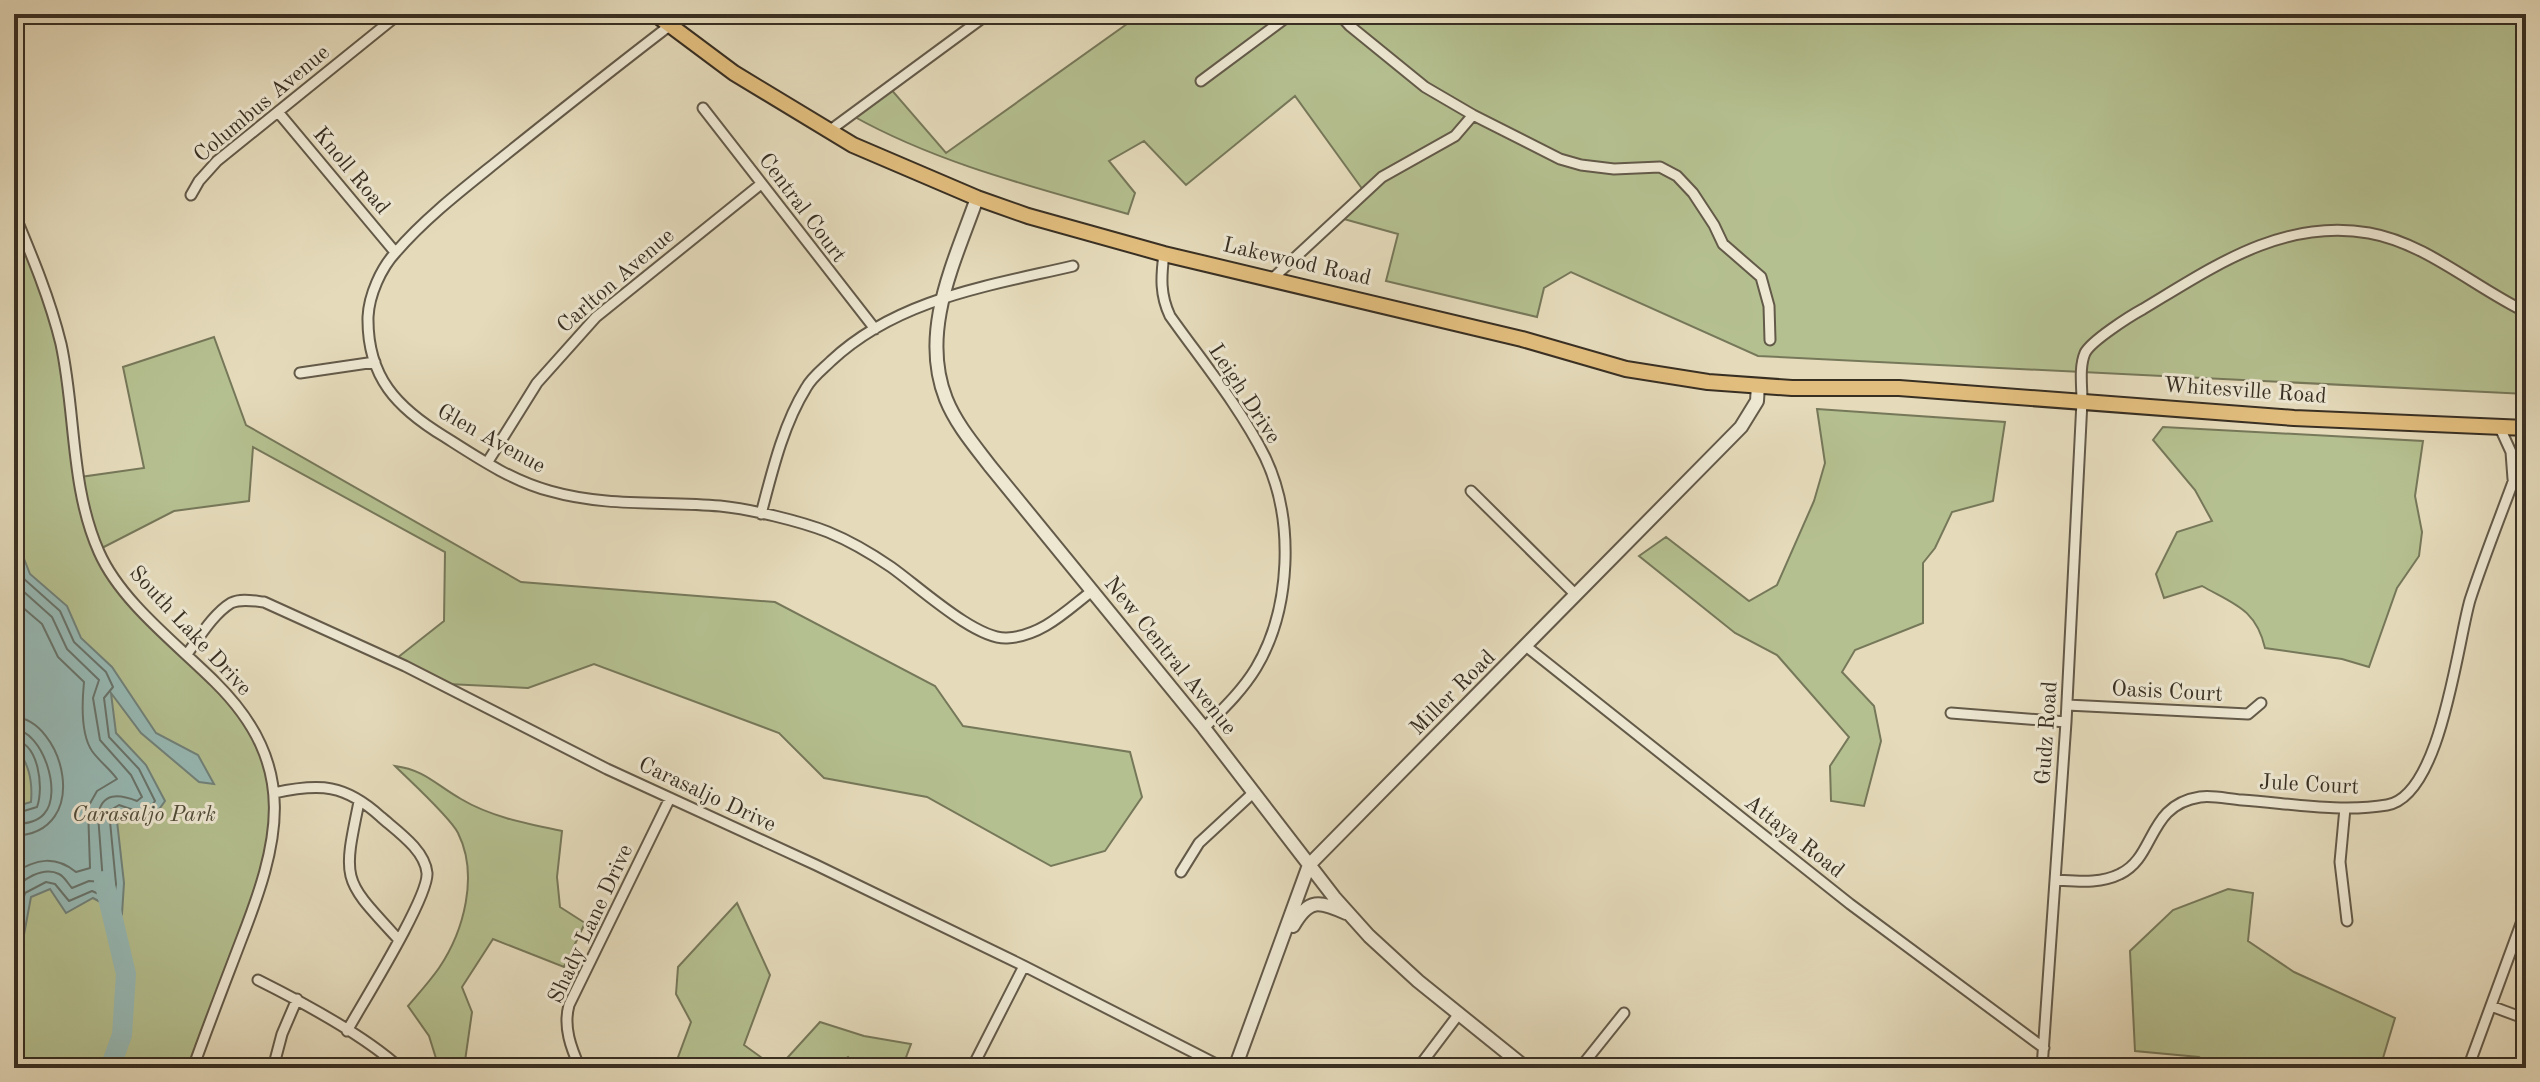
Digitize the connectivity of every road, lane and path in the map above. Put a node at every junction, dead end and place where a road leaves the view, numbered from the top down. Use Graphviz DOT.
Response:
graph roads {
  1 [pos="399,14"];
  2 [pos="655,14"];
  3 [pos="685,14"];
  4 [pos="988,14"];
  5 [pos="1291,14"];
  6 [pos="1339,14"];
  7 [pos="669,26"];
  8 [pos="1201,81"];
  9 [pos="703,108"];
  10 [pos="278,112"];
  11 [pos="1473,115"];
  12 [pos="829,131"];
  13 [pos="761,184"];
  14 [pos="191,195"];
  15 [pos="977,198"];
  16 [pos="14,213"];
  17 [pos="395,252"];
  18 [pos="1164,254"];
  19 [pos="1073,266"];
  20 [pos="1272,279"];
  21 [pos="943,298"];
  22 [pos="2526,312"];
  23 [pos="875,329"];
  24 [pos="1770,340"];
  25 [pos="375,362"];
  26 [pos="300,373"];
  27 [pos="1758,385"];
  28 [pos="1960,392"];
  29 [pos="2082,401"];
  30 [pos="2500,428"];
  31 [pos="2526,428"];
  32 [pos="2526,446"];
  33 [pos="487,463"];
  34 [pos="2514,482"];
  35 [pos="1471,491"];
  36 [pos="761,514"];
  37 [pos="1092,591"];
  38 [pos="1576,595"];
  39 [pos="1527,647"];
  40 [pos="187,654"];
  41 [pos="2261,703"];
  42 [pos="2067,705"];
  43 [pos="1951,713"];
  44 [pos="2066,722"];
  45 [pos="1204,728"];
  46 [pos="274,793"];
  47 [pos="1253,793"];
  48 [pos="670,798"];
  49 [pos="359,802"];
  50 [pos="2345,808"];
  51 [pos="1309,865"];
  52 [pos="1181,872"];
  53 [pos="2055,880"];
  54 [pos="2526,910"];
  55 [pos="1349,914"];
  56 [pos="2347,921"];
  57 [pos="399,940"];
  58 [pos="1278,951"];
  59 [pos="1024,966"];
  60 [pos="258,980"];
  61 [pos="297,999"];
  62 [pos="2491,1006"];
  63 [pos="1624,1013"];
  64 [pos="1458,1015"];
  65 [pos="2526,1019"];
  66 [pos="347,1031"];
  67 [pos="2044,1048"];
  68 [pos="193,1068"];
  69 [pos="273,1068"];
  70 [pos="400,1068"];
  71 [pos="580,1068"];
  72 [pos="972,1068"];
  73 [pos="1224,1068"];
  74 [pos="1235,1068"];
  75 [pos="1418,1068"];
  76 [pos="1526,1068"];
  77 [pos="1580,1068"];
  78 [pos="2042,1068"];
  79 [pos="2468,1068"];
  1 -- 10 [label="street, Columbus Avenue"];
  2 -- 7 [label="main road, Lakewood Road"];
  3 -- 7 [label="street, Glen Avenue"];
  4 -- 12 [label="street"];
  5 -- 8 [label="street"];
  6 -- 11 [label="street"];
  7 -- 12 [label="main road, Lakewood Road"];
  7 -- 17 [label="street, Glen Avenue"];
  9 -- 13 [label="street, Central Court"];
  10 -- 14 [label="street, Columbus Avenue"];
  10 -- 17 [label="street, Knoll Road"];
  11 -- 20 [label="street"];
  11 -- 24 [label="street"];
  12 -- 15 [label="main road, Lakewood Road"];
  13 -- 23 [label="street, Central Court"];
  13 -- 33 [label="street, Carlton Avenue"];
  15 -- 18 [label="main road, Lakewood Road"];
  15 -- 21 [label="street, New Central Avenue"];
  16 -- 40 [label="street, South Lake Drive"];
  17 -- 25 [label="street, Glen Avenue"];
  18 -- 20 [label="main road, Lakewood Road"];
  18 -- 45 [label="street, Leigh Drive"];
  19 -- 21 [label="street"];
  20 -- 27 [label="main road, Lakewood Road"];
  21 -- 23 [label="street"];
  21 -- 37 [label="street, New Central Avenue"];
  22 -- 29 [label="street, Gudz Road"];
  23 -- 36 [label="street"];
  25 -- 26 [label="street"];
  25 -- 33 [label="street, Glen Avenue"];
  27 -- 28 [label="main road, Lakewood Road"];
  27 -- 38 [label="street, Miller Road"];
  28 -- 29 [label="main road, Whitesville Road"];
  29 -- 30 [label="main road, Whitesville Road"];
  29 -- 42 [label="street, Gudz Road"];
  30 -- 31 [label="main road, Whitesville Road"];
  30 -- 34 [label="street"];
  32 -- 34 [label="street, Jule Court"];
  33 -- 36 [label="street, Glen Avenue"];
  34 -- 50 [label="street, Jule Court"];
  35 -- 38 [label="street"];
  36 -- 37 [label="street, Glen Avenue"];
  37 -- 45 [label="street, New Central Avenue"];
  38 -- 39 [label="street, Miller Road"];
  39 -- 51 [label="street, Miller Road"];
  39 -- 67 [label="street, Attaya Road"];
  40 -- 46 [label="street, South Lake Drive"];
  40 -- 48 [label="street, Carasaljo Drive"];
  41 -- 42 [label="street, Oasis Court"];
  42 -- 44 [label="street, Gudz Road"];
  43 -- 44 [label="street"];
  44 -- 53 [label="street, Gudz Road"];
  45 -- 47 [label="street, New Central Avenue"];
  46 -- 49 [label="street"];
  46 -- 68 [label="street, South Lake Drive"];
  47 -- 51 [label="street, New Central Avenue"];
  47 -- 52 [label="street"];
  48 -- 59 [label="street, Carasaljo Drive"];
  48 -- 71 [label="street, Shady Lane Drive"];
  49 -- 57 [label="street"];
  49 -- 57 [label="street"];
  50 -- 53 [label="street, Jule Court"];
  50 -- 56 [label="street"];
  51 -- 55 [label="street, New Central Avenue"];
  51 -- 58 [label="street, Miller Road"];
  53 -- 67 [label="street, Gudz Road"];
  54 -- 62 [label="street"];
  55 -- 58 [label="street"];
  55 -- 64 [label="street, New Central Avenue"];
  57 -- 66 [label="street"];
  58 -- 74 [label="street, Miller Road"];
  59 -- 72 [label="street"];
  59 -- 73 [label="street, Carasaljo Drive"];
  60 -- 61 [label="street"];
  61 -- 66 [label="street"];
  61 -- 69 [label="street"];
  62 -- 65 [label="street"];
  62 -- 79 [label="street"];
  63 -- 77 [label="street"];
  64 -- 75 [label="street"];
  64 -- 76 [label="street, New Central Avenue"];
  66 -- 70 [label="street"];
  67 -- 78 [label="street, Gudz Road"];
}
